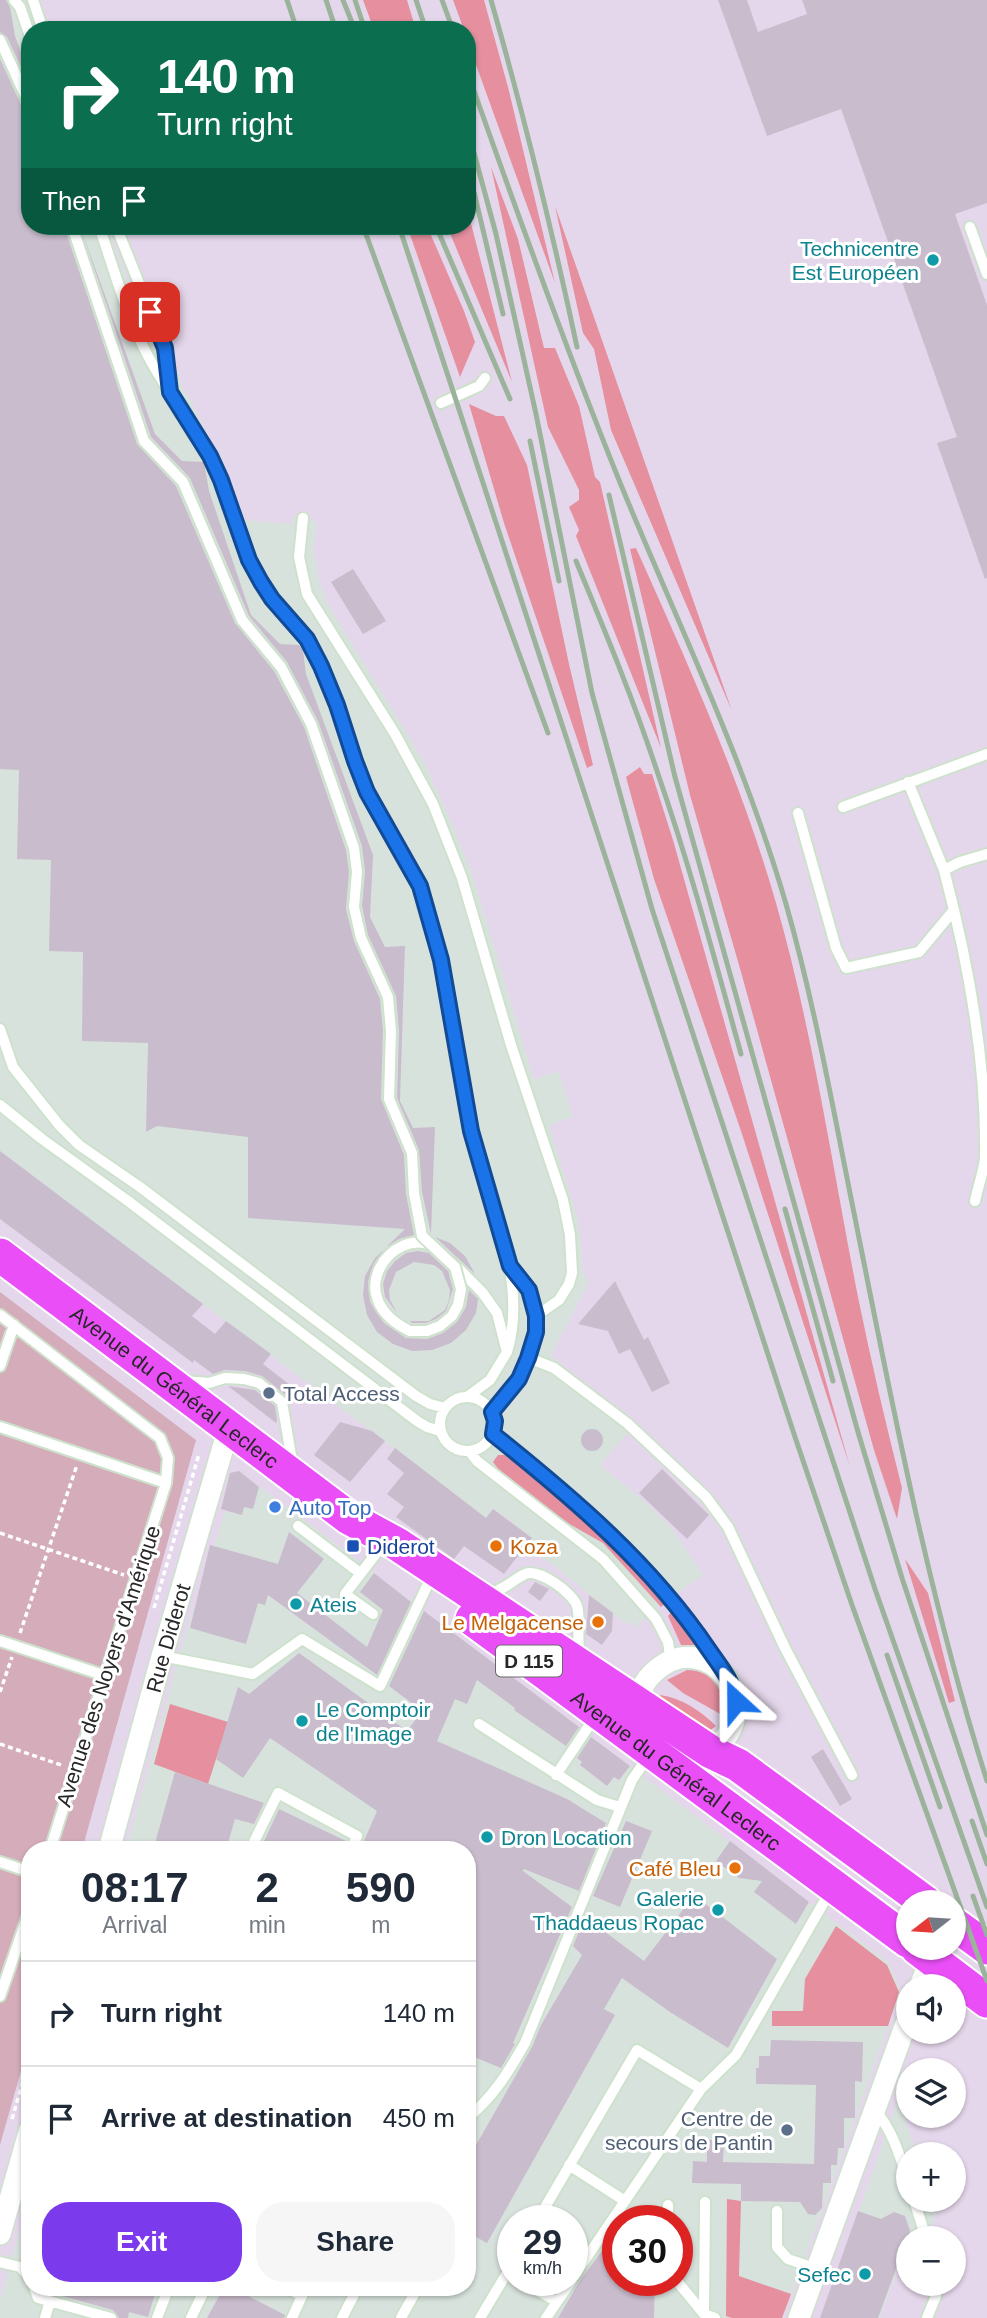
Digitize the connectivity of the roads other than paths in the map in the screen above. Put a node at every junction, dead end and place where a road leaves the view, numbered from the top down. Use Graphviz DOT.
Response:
graph roads {
  1 [pos="15,0"];
  2 [pos="33,0"];
  3 [pos="25,21"];
  4 [pos="40,21"];
  5 [pos="0,40"];
  6 [pos="21,86"];
  7 [pos="970,227"];
  8 [pos="75,235"];
  9 [pos="102,235"];
  10 [pos="120,235"];
  11 [pos="987,274"];
  12 [pos="485,378"];
  13 [pos="170,392"];
  14 [pos="441,402"];
  15 [pos="303,518"];
  16 [pos="987,754"];
  17 [pos="908,782"];
  18 [pos="842,807"];
  19 [pos="798,813"];
  20 [pos="987,855"];
  21 [pos="944,870"];
  22 [pos="954,910"];
  23 [pos="1,1033"];
  24 [pos="0,1065"];
  25 [pos="0,1105"];
  26 [pos="975,1201"];
  27 [pos="0,1255"];
  28 [pos="448,1260"];
  29 [pos="448,1260"];
  30 [pos="448,1260"];
  31 [pos="448,1260"];
  32 [pos="510,1266"];
  33 [pos="0,1315"];
  34 [pos="536,1316"];
  35 [pos="14,1325"];
  36 [pos="508,1352"];
  37 [pos="528,1358"];
  38 [pos="0,1366"];
  39 [pos="166,1380"];
  40 [pos="467,1397"];
  41 [pos="445,1408"];
  42 [pos="492,1412"];
  43 [pos="0,1427"];
  44 [pos="229,1427"];
  45 [pos="440,1431"];
  46 [pos="493,1434"];
  47 [pos="470,1452"];
  48 [pos="294,1477"];
  49 [pos="166,1483"];
  50 [pos="349,1518"];
  51 [pos="298,1526"];
  52 [pos="369,1562"];
  53 [pos="427,1586"];
  54 [pos="476,1597"];
  55 [pos="373,1614"];
  56 [pos="0,1640"];
  57 [pos="162,1656"];
  58 [pos="671,1662"];
  59 [pos="581,1665"];
  60 [pos="725,1673"];
  61 [pos="106,1676"];
  62 [pos="479,1724"];
  63 [pos="630,1724"];
  64 [pos="711,1752"];
  65 [pos="556,1774"];
  66 [pos="852,1775"];
  67 [pos="620,1807"];
  68 [pos="53,1841"];
  69 [pos="111,1841"];
  70 [pos="254,1841"];
  71 [pos="355,1841"];
  72 [pos="0,1862"];
  73 [pos="21,1869"];
  74 [pos="833,1885"];
  75 [pos="909,1890"];
  76 [pos="966,1933"];
  77 [pos="21,1935"];
  78 [pos="896,1936"];
  79 [pos="987,1948"];
  80 [pos="926,1960"];
  81 [pos="0,1996"];
  82 [pos="987,2001"];
  83 [pos="899,2044"];
  84 [pos="701,2090"];
  85 [pos="875,2110"];
  86 [pos="476,2111"];
  87 [pos="20,2127"];
  88 [pos="896,2146"];
  89 [pos="569,2165"];
  90 [pos="625,2201"];
  91 [pos="705,2202"];
  92 [pos="546,2205"];
  93 [pos="777,2211"];
  94 [pos="0,2234"];
  95 [pos="588,2256"];
  96 [pos="0,2262"];
  97 [pos="21,2268"];
  98 [pos="817,2269"];
  99 [pos="497,2292"];
  100 [pos="37,2296"];
  101 [pos="166,2296"];
  102 [pos="202,2296"];
  103 [pos="302,2296"];
  104 [pos="353,2296"];
  105 [pos="413,2296"];
  106 [pos="547,2296"];
  107 [pos="561,2296"];
  108 [pos="691,2296"];
  109 [pos="936,2296"];
  110 [pos="50,2301"];
  111 [pos="557,2302"];
  112 [pos="709,2316"];
  113 [pos="45,2318"];
  114 [pos="111,2318"];
  115 [pos="157,2318"];
  116 [pos="191,2318"];
  117 [pos="292,2318"];
  118 [pos="342,2318"];
  119 [pos="401,2318"];
  120 [pos="480,2318"];
  121 [pos="546,2318"];
  122 [pos="799,2318"];
  123 [pos="927,2318"];
  1 -- 3 [label="lane"];
  2 -- 4 [label="lane"];
  5 -- 6 [label="lane"];
  7 -- 11 [label="lane"];
  8 -- 28 [label="lane, bridge"];
  9 -- 13 [label="lane"];
  10 -- 13 [label="lane"];
  12 -- 14 [label="lane"];
  13 -- 32 [label="lane"];
  15 -- 34 [label="lane"];
  16 -- 17 [label="lane"];
  17 -- 18 [label="lane"];
  17 -- 21 [label="lane"];
  19 -- 22 [label="lane"];
  20 -- 21 [label="lane"];
  21 -- 22 [label="lane"];
  22 -- 26 [label="lane"];
  23 -- 24 [label="lane"];
  23 -- 41 [label="lane"];
  25 -- 45 [label="lane"];
  27 -- 39 [label="main road, Avenue du Général Leclerc / D 115"];
  29 -- 30 [label="lane, bridge"];
  31 -- 36 [label="lane, bridge"];
  32 -- 34 [label="lane"];
  32 -- 36 [label="lane"];
  33 -- 35 [label="lane"];
  34 -- 37 [label="lane"];
  35 -- 38 [label="lane"];
  35 -- 49 [label="lane"];
  36 -- 40 [label="lane"];
  37 -- 42 [label="lane"];
  37 -- 66 [label="lane"];
  39 -- 44 [label="main road, Avenue du Général Leclerc / D 115"];
  39 -- 48 [label="lane"];
  40 -- 41 [label="lane"];
  40 -- 42 [label="lane"];
  41 -- 45 [label="lane"];
  42 -- 46 [label="lane"];
  43 -- 49 [label="lane"];
  44 -- 48 [label="main road, Avenue du Général Leclerc / D 115"];
  44 -- 57 [label="street, Rue Diderot"];
  45 -- 47 [label="lane"];
  46 -- 47 [label="lane"];
  46 -- 60 [label="lane"];
  47 -- 58 [label="lane"];
  48 -- 50 [label="main road, Avenue du Général Leclerc / D 115"];
  49 -- 61 [label="lane, Avenue des Noyers d'Amérique"];
  50 -- 52 [label="main road, Avenue du Général Leclerc / D 115"];
  50 -- 54 [label="main road, Avenue du Général Leclerc / D 115"];
  51 -- 52 [label="lane"];
  52 -- 53 [label="main road, Avenue du Général Leclerc / D 115"];
  52 -- 55 [label="lane"];
  53 -- 57 [label="lane"];
  53 -- 63 [label="main road, Avenue du Général Leclerc / D 115"];
  54 -- 59 [label="main road, Avenue du Général Leclerc / D 115"];
  54 -- 59 [label="lane"];
  56 -- 61 [label="lane"];
  57 -- 69 [label="street, Rue Diderot"];
  58 -- 60 [label="street"];
  58 -- 63 [label="street"];
  59 -- 63 [label="main road, Avenue du Général Leclerc / D 115"];
  60 -- 64 [label="street"];
  61 -- 68 [label="lane, Avenue des Noyers d'Amérique"];
  62 -- 65 [label="lane"];
  63 -- 64 [label="main road, Avenue du Général Leclerc / D 115"];
  63 -- 65 [label="lane"];
  63 -- 67 [label="lane"];
  63 -- 74 [label="main road, Avenue du Général Leclerc / D 115"];
  64 -- 75 [label="main road, Avenue du Général Leclerc / D 115"];
  65 -- 67 [label="lane"];
  67 -- 86 [label="lane"];
  70 -- 71 [label="lane"];
  72 -- 73 [label="lane"];
  74 -- 78 [label="main road, Avenue du Général Leclerc / D 115"];
  74 -- 84 [label="lane"];
  76 -- 79 [label="main road"];
  77 -- 81 [label="lane"];
  80 -- 82 [label="main road, Avenue du Général Leclerc / D 115"];
  83 -- 85 [label="street"];
  84 -- 89 [label="lane"];
  84 -- 90 [label="lane"];
  85 -- 88 [label="lane"];
  85 -- 98 [label="street"];
  87 -- 94 [label="street"];
  89 -- 90 [label="lane"];
  89 -- 92 [label="lane"];
  90 -- 95 [label="lane"];
  91 -- 112 [label="lane"];
  93 -- 98 [label="lane"];
  96 -- 97 [label="lane"];
  98 -- 122 [label="street"];
  99 -- 120 [label="lane"];
  100 -- 110 [label="lane"];
  101 -- 115 [label="lane"];
  102 -- 116 [label="lane"];
  103 -- 117 [label="lane"];
  104 -- 118 [label="lane"];
  105 -- 119 [label="lane"];
  106 -- 111 [label="lane"];
  107 -- 111 [label="lane"];
  108 -- 112 [label="lane"];
  109 -- 123 [label="lane"];
  110 -- 113 [label="lane"];
  110 -- 114 [label="lane"];
  111 -- 121 [label="lane"];
}
